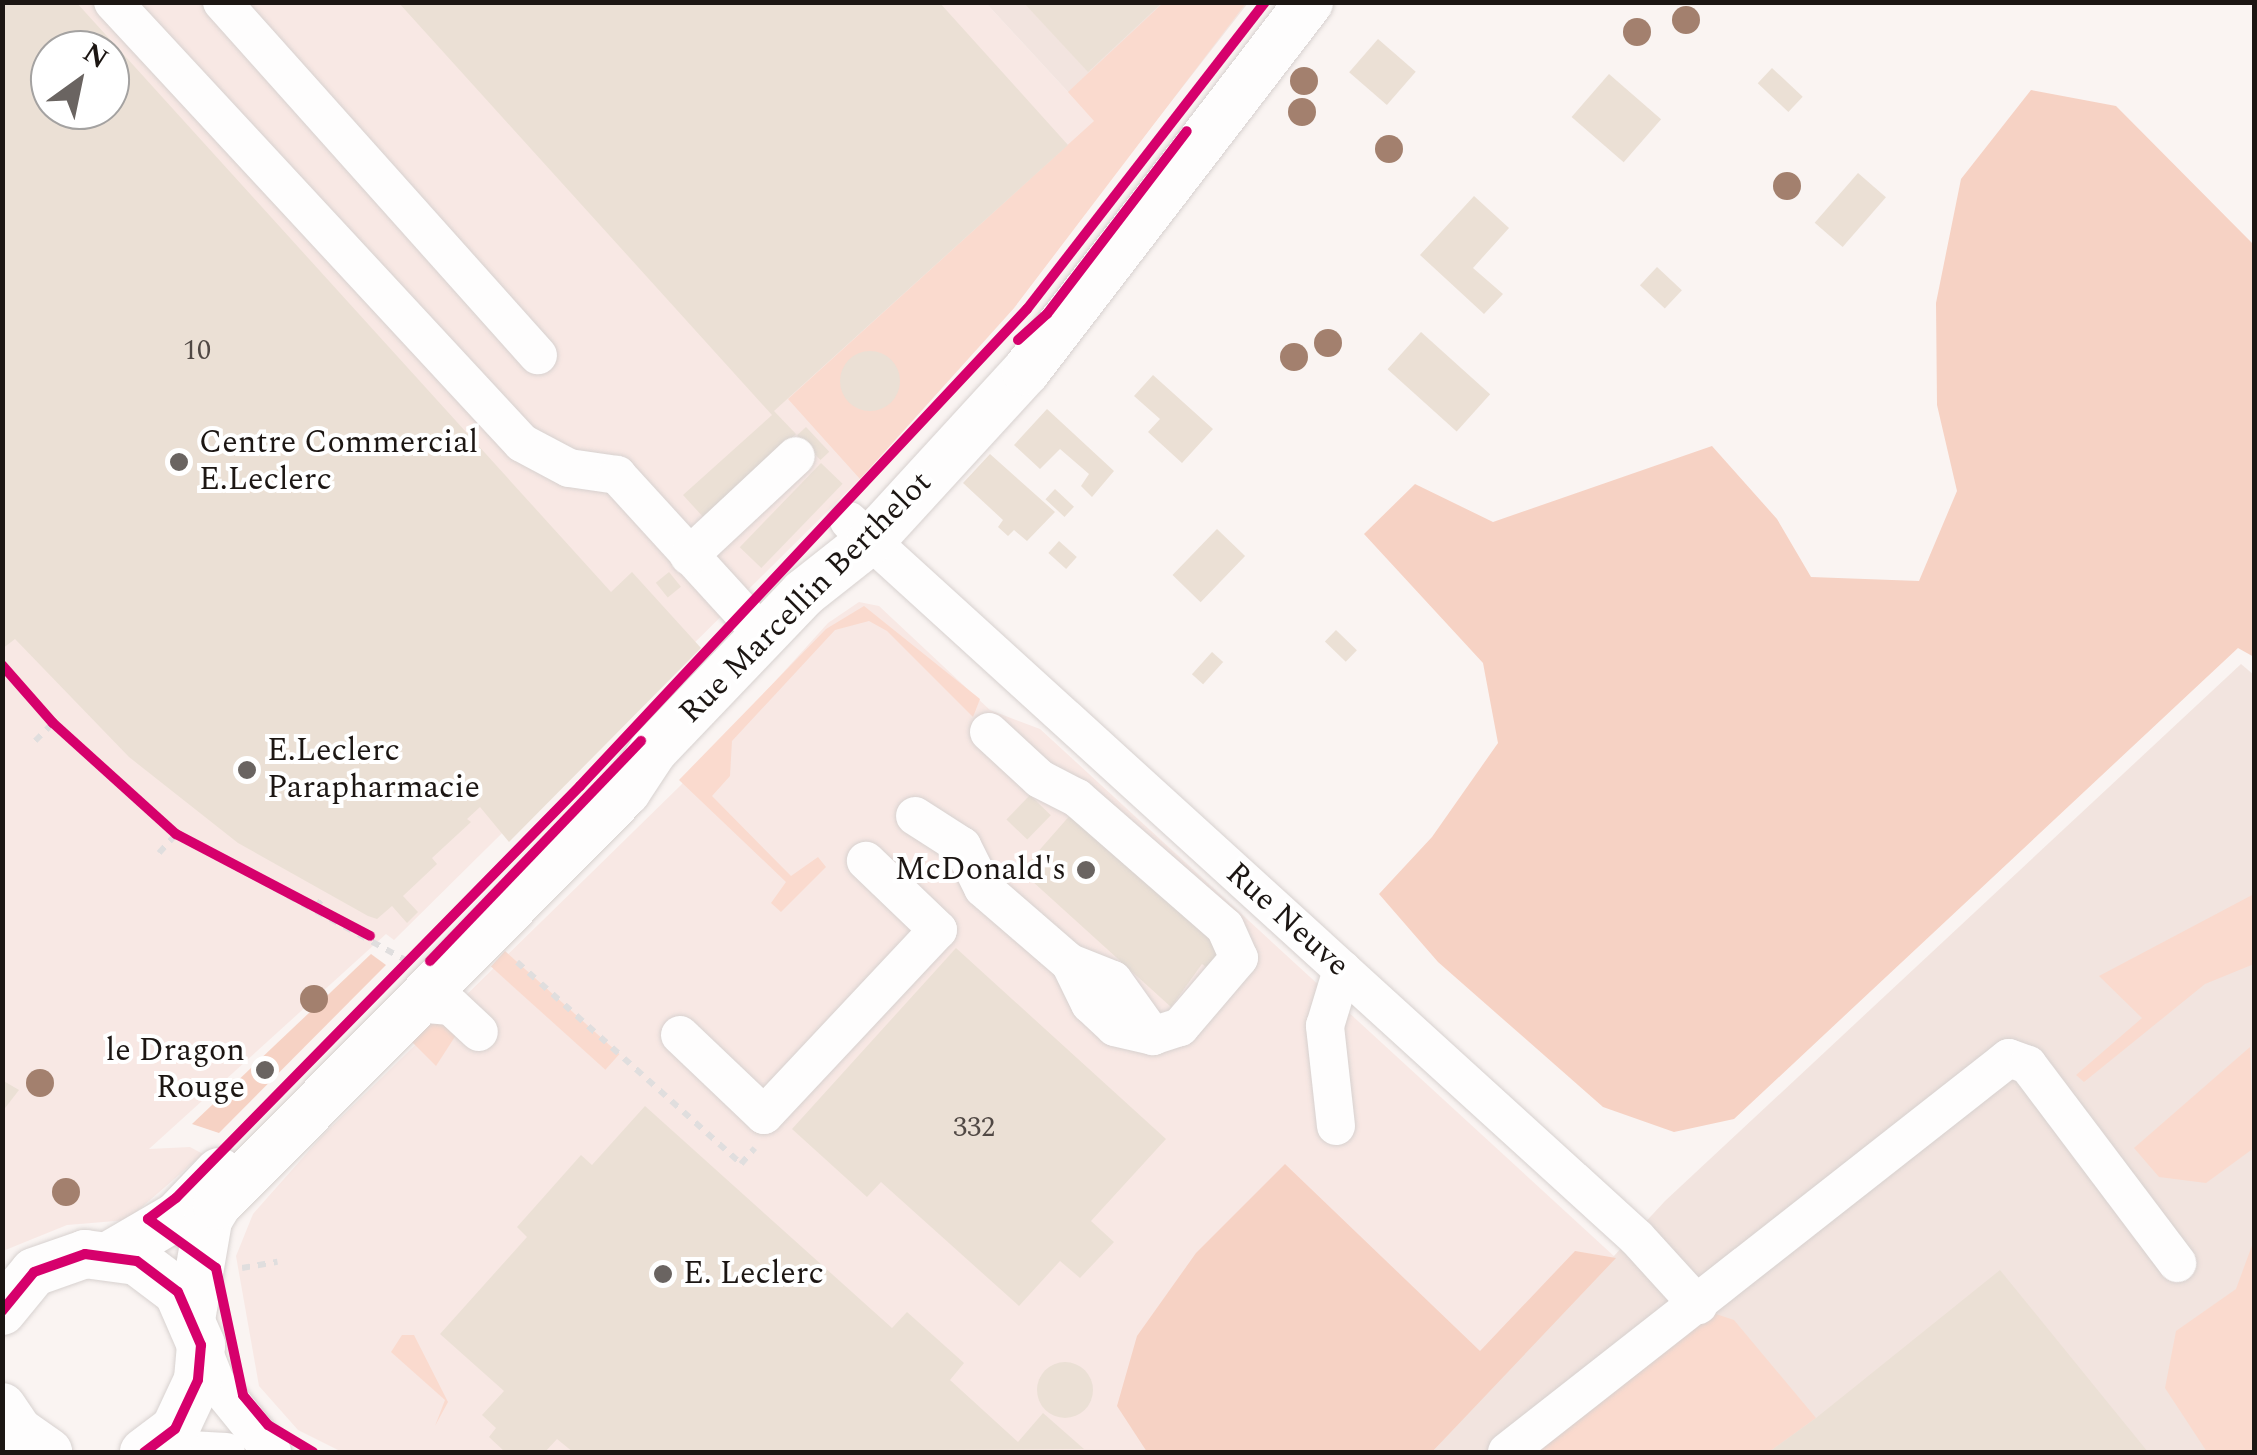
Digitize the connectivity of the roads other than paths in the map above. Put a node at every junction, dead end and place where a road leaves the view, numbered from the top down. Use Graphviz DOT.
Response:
graph roads {
  1 [pos="114,2"];
  2 [pos="222,2"];
  3 [pos="1286,2"];
  4 [pos="1308,2"];
  5 [pos="538,354"];
  6 [pos="796,456"];
  7 [pos="860,531"];
  8 [pos="689,556"];
  9 [pos="931,594"];
  10 [pos="754,625"];
  11 [pos="989,732"];
  12 [pos="626,792"];
  13 [pos="914,816"];
  14 [pos="866,861"];
  15 [pos="456,961"];
  16 [pos="1342,970"];
  17 [pos="411,982"];
  18 [pos="680,1035"];
  19 [pos="1336,1126"];
  20 [pos="112,1254"];
  21 [pos="2177,1262"];
  22 [pos="6,1299"];
  23 [pos="1698,1305"];
  24 [pos="196,1330"];
  25 [pos="2,1407"];
  26 [pos="149,1450"];
  27 [pos="48,1452"];
  28 [pos="226,1452"];
  29 [pos="272,1452"];
  30 [pos="1507,1452"];
  1 -- 8 [label="street"];
  2 -- 5 [label="street"];
  3 -- 7 [label="main road, Rue Marcellin Berthelot"];
  4 -- 7 [label="main road, Rue Marcellin Berthelot"];
  6 -- 8 [label="street"];
  7 -- 9 [label="street, Rue Neuve"];
  7 -- 10 [label="main road, Rue Marcellin Berthelot"];
  7 -- 12 [label="main road, Rue Marcellin Berthelot"];
  8 -- 10 [label="street"];
  9 -- 12 [label="street"];
  9 -- 16 [label="street, Rue Neuve"];
  10 -- 20 [label="main road, Rue Marcellin Berthelot"];
  11 -- 13 [label="street"];
  12 -- 15 [label="main road, Rue Marcellin Berthelot"];
  14 -- 18 [label="street"];
  15 -- 17 [label="main road, Rue Marcellin Berthelot"];
  15 -- 17 [label="street"];
  16 -- 19 [label="street"];
  16 -- 23 [label="street, Rue Neuve"];
  17 -- 24 [label="main road, Rue Marcellin Berthelot"];
  20 -- 22 [label="main road, Rue Marcellin Berthelot"];
  20 -- 24 [label="main road, Rue Marcellin Berthelot"];
  21 -- 23 [label="street"];
  23 -- 30 [label="street"];
  24 -- 26 [label="main road, Rue Marcellin Berthelot"];
  24 -- 29 [label="street"];
  25 -- 27 [label="main road"];
  26 -- 28 [label="street"];
}
